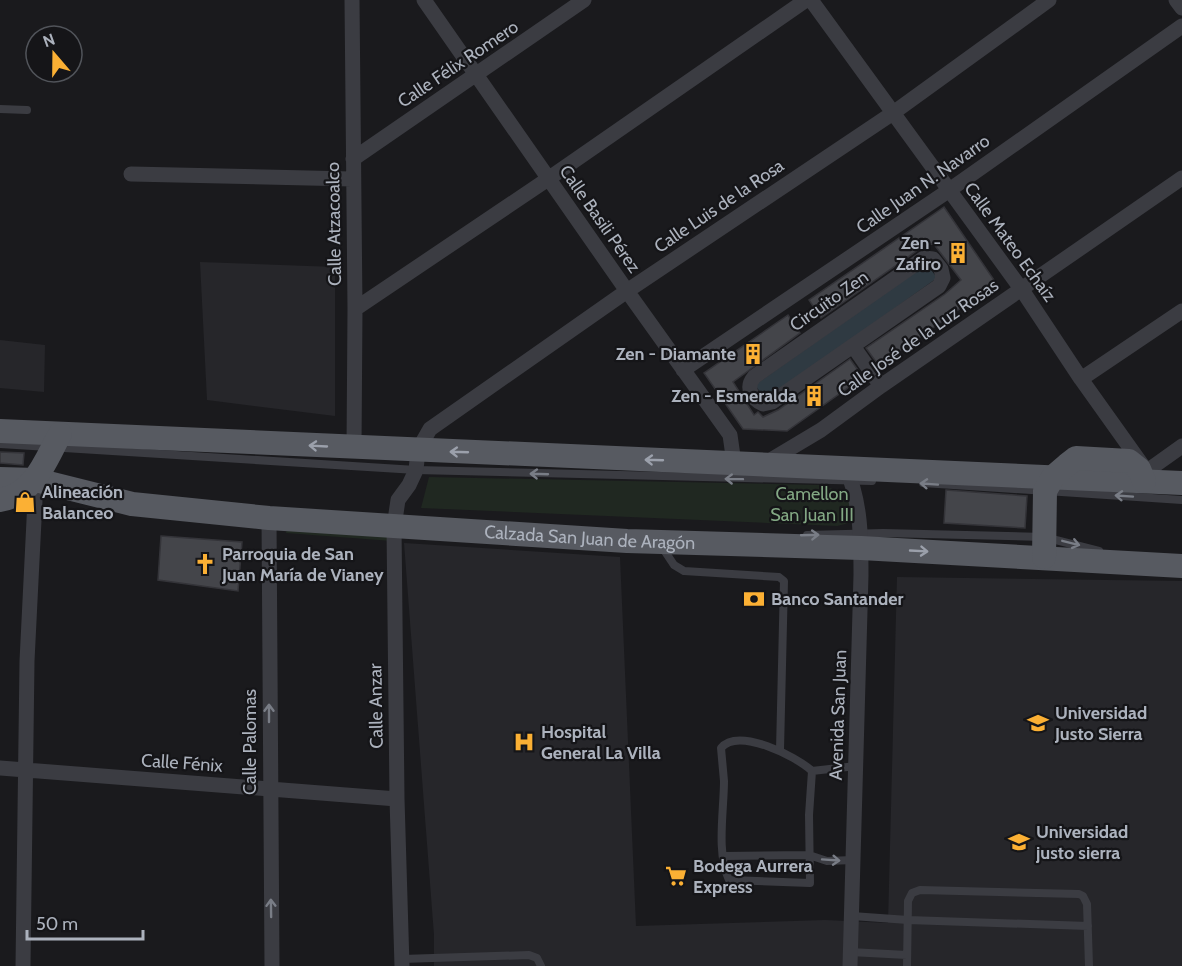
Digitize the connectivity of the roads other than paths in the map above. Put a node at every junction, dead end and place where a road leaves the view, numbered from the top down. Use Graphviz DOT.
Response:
graph roads {
  1 [pos="424,0"];
  2 [pos="584,0"];
  3 [pos="806,0"];
  4 [pos="811,0"];
  5 [pos="1049,0"];
  6 [pos="1176,0"];
  7 [pos="356,3"];
  8 [pos="1182,8"];
  9 [pos="1182,26"];
  10 [pos="476,75"];
  11 [pos="0,109"];
  12 [pos="27,110"];
  13 [pos="893,113"];
  14 [pos="353,159"];
  15 [pos="131,174"];
  16 [pos="1182,177"];
  17 [pos="352,179"];
  18 [pos="548,179"];
  19 [pos="948,191"];
  20 [pos="1022,290"];
  21 [pos="627,291"];
  22 [pos="355,309"];
  23 [pos="1182,310"];
  24 [pos="853,346"];
  25 [pos="683,370"];
  26 [pos="1081,379"];
  27 [pos="881,386"];
  28 [pos="0,431"];
  29 [pos="56,441"];
  30 [pos="0,444"];
  31 [pos="1182,446"];
  32 [pos="354,448"];
  33 [pos="417,460"];
  34 [pos="734,463"];
  35 [pos="763,464"];
  36 [pos="0,472"];
  37 [pos="849,475"];
  38 [pos="38,476"];
  39 [pos="1145,476"];
  40 [pos="0,479"];
  41 [pos="886,481"];
  42 [pos="908,482"];
  43 [pos="1182,483"];
  44 [pos="1049,484"];
  45 [pos="0,500"];
  46 [pos="1182,500"];
  47 [pos="189,501"];
  48 [pos="326,513"];
  49 [pos="269,518"];
  50 [pos="394,523"];
  51 [pos="511,525"];
  52 [pos="697,534"];
  53 [pos="802,535"];
  54 [pos="767,536"];
  55 [pos="861,541"];
  56 [pos="660,542"];
  57 [pos="1044,547"];
  58 [pos="1112,552"];
  59 [pos="1148,555"];
  60 [pos="1182,557"];
  61 [pos="1182,566"];
  62 [pos="780,750"];
  63 [pos="856,766"];
  64 [pos="0,768"];
  65 [pos="26,771"];
  66 [pos="812,771"];
  67 [pos="270,789"];
  68 [pos="397,799"];
  69 [pos="809,855"];
  70 [pos="724,856"];
  71 [pos="854,860"];
  72 [pos="852,916"];
  73 [pos="908,920"];
  74 [pos="1088,926"];
  75 [pos="907,955"];
  76 [pos="850,959"];
  77 [pos="402,962"];
  78 [pos="23,966"];
  79 [pos="272,966"];
  80 [pos="541,966"];
  81 [pos="907,966"];
  82 [pos="1089,966"];
  1 -- 10 [label="street, Calle Basili Pérez"];
  2 -- 10 [label="street, Calle Félix Romero"];
  3 -- 18 [label="street"];
  4 -- 13 [label="street, Calle Mateo Echaíz"];
  5 -- 13 [label="street, Calle Luis de la Rosa"];
  6 -- 8 [label="street"];
  7 -- 14 [label="street, Calle Atzacoalco"];
  9 -- 19 [label="street, Calle Juan N. Navarro"];
  10 -- 14 [label="street, Calle Félix Romero"];
  10 -- 18 [label="street, Calle Basili Pérez"];
  11 -- 12 [label="lane"];
  13 -- 19 [label="street, Calle Mateo Echaíz"];
  13 -- 21 [label="street, Calle Luis de la Rosa"];
  14 -- 17 [label="street, Calle Atzacoalco"];
  15 -- 17 [label="street"];
  16 -- 20 [label="street, Calle José de la Luz Rosas"];
  17 -- 22 [label="street, Calle Atzacoalco"];
  18 -- 21 [label="street, Calle Basili Pérez"];
  18 -- 22 [label="street"];
  19 -- 20 [label="street, Calle Mateo Echaíz"];
  19 -- 25 [label="street, Calle Juan N. Navarro"];
  20 -- 26 [label="street, Calle Mateo Echaíz"];
  20 -- 27 [label="street, Calle José de la Luz Rosas"];
  21 -- 25 [label="street, Calle Basili Pérez"];
  21 -- 33 [label="street, Calle Luis de la Rosa"];
  22 -- 32 [label="street, Calle Atzacoalco"];
  23 -- 26 [label="street"];
  24 -- 24 [label="street, Circuito Zen"];
  24 -- 27 [label="street"];
  25 -- 34 [label="street, Calle Basili Pérez"];
  26 -- 39 [label="street, Calle Mateo Echaíz"];
  27 -- 35 [label="street, Calle José de la Luz Rosas"];
  28 -- 29 [label="main road"];
  29 -- 30 [label="lane"];
  32 -- 29 [label="main road, one-way"];
  29 -- 33 [label="lane"];
  29 -- 38 [label="main road"];
  31 -- 39 [label="street"];
  32 -- 33 [label="main road"];
  34 -- 33 [label="main road, one-way"];
  37 -- 33 [label="lane, one-way"];
  33 -- 50 [label="street, Calle Anzar"];
  34 -- 35 [label="main road"];
  35 -- 37 [label="main road"];
  36 -- 38 [label="lane"];
  37 -- 41 [label="lane"];
  37 -- 44 [label="main road"];
  37 -- 55 [label="street, Avenida San Juan"];
  38 -- 40 [label="main road, Calzada San Juan de Aragón"];
  38 -- 45 [label="main road"];
  38 -- 47 [label="lane"];
  38 -- 49 [label="main road, Calzada San Juan de Aragón"];
  38 -- 65 [label="street"];
  39 -- 43 [label="main road"];
  39 -- 44 [label="main road"];
  44 -- 42 [label="lane, one-way"];
  46 -- 44 [label="lane, one-way"];
  44 -- 57 [label="main road"];
  48 -- 50 [label="lane"];
  49 -- 50 [label="main road, Calzada San Juan de Aragón"];
  67 -- 49 [label="street, Calle Palomas, one-way"];
  50 -- 51 [label="lane"];
  50 -- 56 [label="main road, Calzada San Juan de Aragón"];
  50 -- 68 [label="street, Calle Anzar"];
  52 -- 54 [label="lane"];
  53 -- 55 [label="lane, one-way"];
  55 -- 56 [label="main road, Calzada San Juan de Aragón"];
  55 -- 57 [label="main road, Calzada San Juan de Aragón, one-way"];
  55 -- 63 [label="street, Avenida San Juan"];
  56 -- 62 [label="lane"];
  57 -- 58 [label="lane, one-way"];
  57 -- 61 [label="main road, Calzada San Juan de Aragón"];
  59 -- 60 [label="lane"];
  62 -- 66 [label="lane"];
  62 -- 70 [label="lane"];
  63 -- 66 [label="lane"];
  63 -- 71 [label="street, Avenida San Juan"];
  64 -- 65 [label="street, Calle Fénix"];
  65 -- 67 [label="street, Calle Fénix"];
  65 -- 78 [label="street"];
  66 -- 69 [label="lane"];
  67 -- 68 [label="street, Calle Fénix"];
  79 -- 67 [label="street, Calle Palomas, one-way"];
  68 -- 77 [label="street, Calle Anzar"];
  69 -- 70 [label="lane"];
  69 -- 70 [label="lane"];
  69 -- 71 [label="lane, one-way"];
  71 -- 72 [label="street, Avenida San Juan"];
  72 -- 73 [label="lane"];
  72 -- 76 [label="street, Avenida San Juan"];
  73 -- 74 [label="lane"];
  73 -- 74 [label="lane"];
  73 -- 75 [label="lane"];
  74 -- 82 [label="lane"];
  75 -- 76 [label="lane"];
  75 -- 81 [label="lane"];
  77 -- 80 [label="lane"];
}
